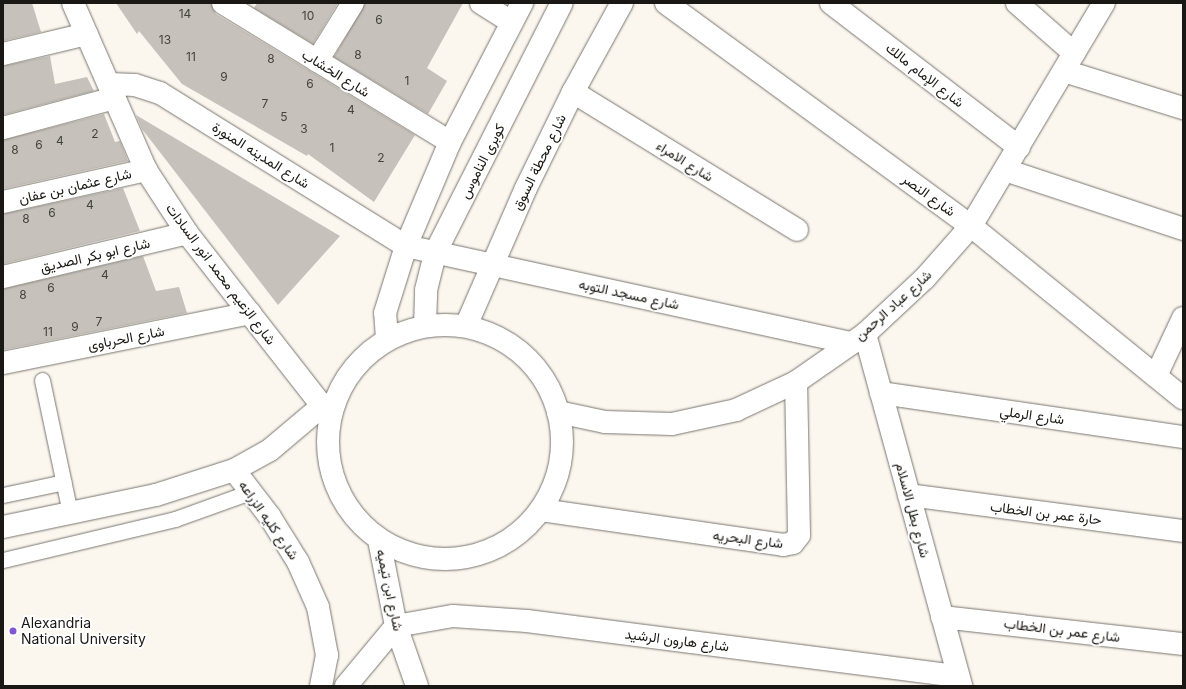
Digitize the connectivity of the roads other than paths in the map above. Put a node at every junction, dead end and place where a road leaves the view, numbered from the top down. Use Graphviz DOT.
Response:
graph roads {
  1 [pos="353,3"];
  2 [pos="481,3"];
  3 [pos="522,3"];
  4 [pos="562,3"];
  5 [pos="622,3"];
  6 [pos="666,3"];
  7 [pos="831,3"];
  8 [pos="1017,3"];
  9 [pos="1104,3"];
  10 [pos="77,5"];
  11 [pos="237,7"];
  12 [pos="512,22"];
  13 [pos="87,34"];
  14 [pos="3,54"];
  15 [pos="317,61"];
  16 [pos="1069,62"];
  17 [pos="112,91"];
  18 [pos="573,92"];
  19 [pos="1183,108"];
  20 [pos="3,128"];
  21 [pos="450,142"];
  22 [pos="1019,147"];
  23 [pos="146,170"];
  24 [pos="1005,170"];
  25 [pos="3,202"];
  26 [pos="972,226"];
  27 [pos="1183,229"];
  28 [pos="797,230"];
  29 [pos="187,233"];
  30 [pos="406,246"];
  31 [pos="435,253"];
  32 [pos="492,265"];
  33 [pos="3,277"];
  34 [pos="250,314"];
  35 [pos="1183,318"];
  36 [pos="425,325"];
  37 [pos="466,326"];
  38 [pos="387,339"];
  39 [pos="858,339"];
  40 [pos="3,363"];
  41 [pos="1156,376"];
  42 [pos="42,380"];
  43 [pos="796,382"];
  44 [pos="881,393"];
  45 [pos="1183,398"];
  46 [pos="328,405"];
  47 [pos="558,412"];
  48 [pos="1183,437"];
  49 [pos="234,470"];
  50 [pos="64,482"];
  51 [pos="250,492"];
  52 [pos="3,495"];
  53 [pos="909,495"];
  54 [pos="541,510"];
  55 [pos="70,513"];
  56 [pos="3,527"];
  57 [pos="1183,531"];
  58 [pos="379,540"];
  59 [pos="3,560"];
  60 [pos="942,617"];
  61 [pos="396,626"];
  62 [pos="1183,644"];
  63 [pos="959,681"];
  64 [pos="321,686"];
  65 [pos="346,686"];
  66 [pos="417,686"];
  1 -- 15 [label="street"];
  2 -- 12 [label="street"];
  3 -- 12 [label="street"];
  4 -- 31 [label="street, كوبرى الناموس"];
  5 -- 18 [label="street, شارع محطة السوق"];
  6 -- 26 [label="street, شارع النصر"];
  7 -- 22 [label="street, شارع الإمام مالك"];
  8 -- 16 [label="street"];
  9 -- 16 [label="street, شارع عباد الرحمن"];
  10 -- 13 [label="street, شارع الزعيم محمد انور السادات"];
  11 -- 15 [label="street, شارع الخشاب"];
  12 -- 21 [label="street"];
  13 -- 14 [label="street"];
  13 -- 17 [label="street, شارع الزعيم محمد انور السادات"];
  15 -- 21 [label="street, شارع الخشاب"];
  16 -- 19 [label="street"];
  16 -- 22 [label="street, شارع عباد الرحمن"];
  17 -- 20 [label="street"];
  17 -- 23 [label="street, شارع الزعيم محمد انور السادات"];
  17 -- 30 [label="street, شارع المدينه المنورة"];
  18 -- 28 [label="street, شارع الامراء"];
  18 -- 32 [label="street, شارع محطة السوق"];
  21 -- 30 [label="street"];
  22 -- 24 [label="street, شارع عباد الرحمن"];
  23 -- 25 [label="street, شارع عثمان بن عفان"];
  23 -- 29 [label="street, شارع الزعيم محمد انور السادات"];
  24 -- 26 [label="street, شارع عباد الرحمن"];
  24 -- 27 [label="street"];
  26 -- 39 [label="street, شارع عباد الرحمن"];
  26 -- 41 [label="street, شارع النصر"];
  29 -- 33 [label="street, شارع ابو بكر الصديق"];
  29 -- 34 [label="street, شارع الزعيم محمد انور السادات"];
  30 -- 31 [label="street, شارع مسجد التوبه"];
  30 -- 38 [label="street"];
  31 -- 32 [label="street, شارع مسجد التوبه"];
  31 -- 36 [label="street, كوبرى الناموس"];
  32 -- 37 [label="street, شارع محطة السوق"];
  32 -- 39 [label="street, شارع مسجد التوبه"];
  34 -- 40 [label="street, شارع الحرباوى"];
  34 -- 46 [label="street, شارع الزعيم محمد انور السادات"];
  35 -- 41 [label="street"];
  36 -- 37 [label="street"];
  36 -- 38 [label="street"];
  37 -- 47 [label="street"];
  38 -- 46 [label="street, شارع ابن تيميه"];
  39 -- 43 [label="street, شارع عباد الرحمن"];
  39 -- 44 [label="street, شارع بطل الاسلام"];
  41 -- 45 [label="street, شارع النصر"];
  42 -- 50 [label="lane"];
  43 -- 47 [label="street, شارع عباد الرحمن"];
  43 -- 54 [label="street, شارع البحريه"];
  44 -- 48 [label="street, شارع الرملي"];
  44 -- 53 [label="street, شارع بطل الاسلام"];
  46 -- 49 [label="street"];
  46 -- 58 [label="street, شارع ابن تيميه"];
  47 -- 54 [label="street"];
  49 -- 51 [label="street, شارع كليه الزراعه"];
  49 -- 55 [label="street"];
  50 -- 52 [label="lane"];
  50 -- 55 [label="lane"];
  51 -- 59 [label="lane"];
  51 -- 64 [label="street, شارع كليه الزراعه"];
  53 -- 57 [label="street, حارة عمر بن الخطاب"];
  53 -- 60 [label="street, شارع بطل الاسلام"];
  54 -- 58 [label="street"];
  55 -- 56 [label="street"];
  58 -- 61 [label="street, شارع ابن تيميه"];
  60 -- 62 [label="street, شارع عمر بن الخطاب"];
  60 -- 63 [label="street, شارع بطل الاسلام"];
  61 -- 63 [label="street, شارع هارون الرشيد"];
  61 -- 65 [label="street"];
  61 -- 66 [label="street, شارع ابن تيميه"];
}
